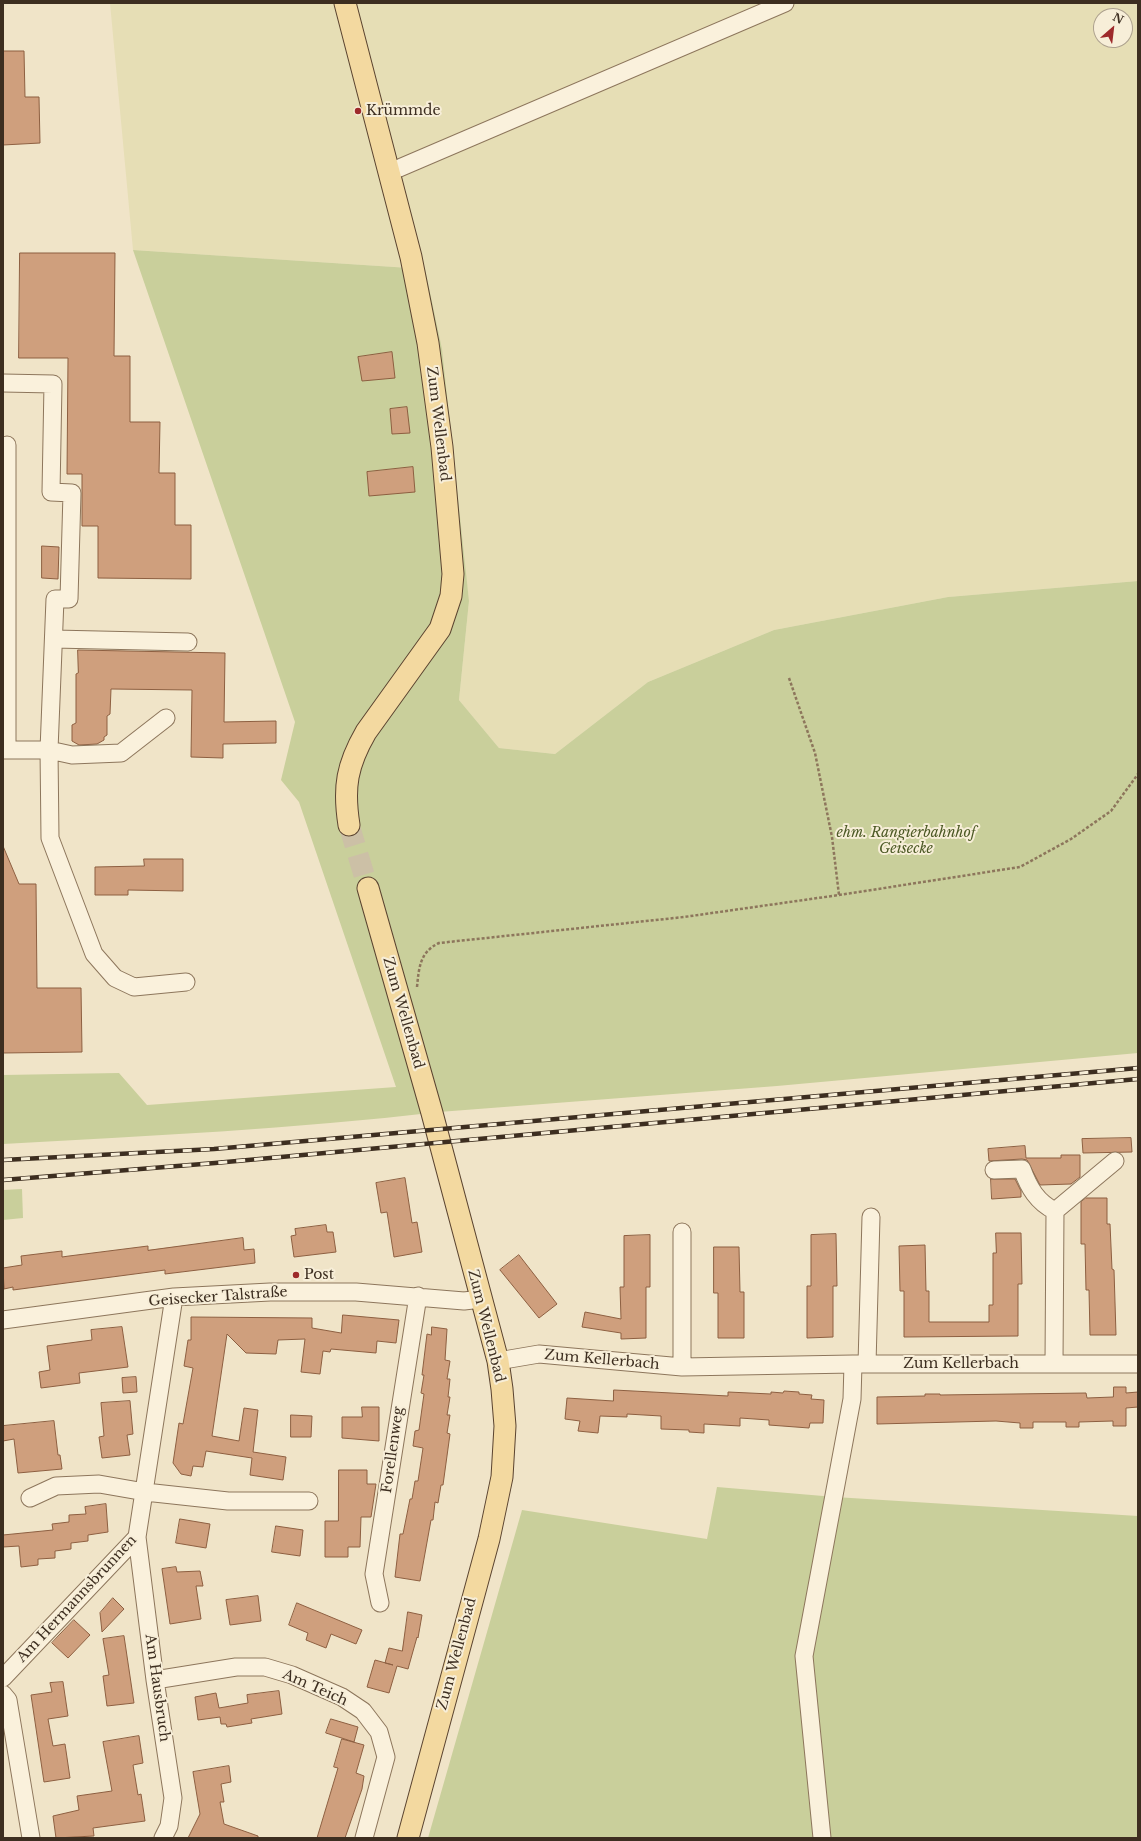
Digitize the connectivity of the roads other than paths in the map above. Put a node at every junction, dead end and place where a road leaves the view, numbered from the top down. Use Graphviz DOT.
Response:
graph roads {
  1 [pos="345,3"];
  2 [pos="785,3"];
  3 [pos="390,172"];
  4 [pos="3,383"];
  5 [pos="7,445"];
  6 [pos="54,639"];
  7 [pos="188,642"];
  8 [pos="166,718"];
  9 [pos="5,750"];
  10 [pos="49,750"];
  11 [pos="349,825"];
  12 [pos="368,888"];
  13 [pos="186,982"];
  14 [pos="1115,1161"];
  15 [pos="994,1170"];
  16 [pos="1056,1211"];
  17 [pos="871,1217"];
  18 [pos="682,1232"];
  19 [pos="418,1296"];
  20 [pos="174,1298"];
  21 [pos="481,1299"];
  22 [pos="3,1320"];
  23 [pos="498,1361"];
  24 [pos="1054,1363"];
  25 [pos="860,1364"];
  26 [pos="1138,1364"];
  27 [pos="682,1368"];
  28 [pos="145,1492"];
  29 [pos="30,1498"];
  30 [pos="309,1501"];
  31 [pos="137,1537"];
  32 [pos="380,1603"];
  33 [pos="3,1678"];
  34 [pos="155,1680"];
  35 [pos="3,1694"];
  36 [pos="31,1838"];
  37 [pos="163,1838"];
  38 [pos="364,1838"];
  39 [pos="408,1838"];
  40 [pos="822,1838"];
  1 -- 3 [label="main road, Zum Wellenbad"];
  2 -- 3 [label="street"];
  3 -- 11 [label="main road, Zum Wellenbad"];
  4 -- 6 [label="street"];
  5 -- 9 [label="street"];
  6 -- 7 [label="street"];
  6 -- 10 [label="street"];
  8 -- 10 [label="street"];
  9 -- 10 [label="street"];
  10 -- 13 [label="street"];
  12 -- 21 [label="main road, Zum Wellenbad"];
  14 -- 16 [label="street"];
  15 -- 16 [label="street"];
  16 -- 24 [label="street"];
  17 -- 25 [label="street"];
  18 -- 27 [label="street"];
  19 -- 20 [label="street, Geisecker Talstraße"];
  19 -- 21 [label="street, Geisecker Talstraße"];
  19 -- 32 [label="street, Forellenweg"];
  20 -- 22 [label="street, Geisecker Talstraße"];
  20 -- 28 [label="street, Am Hermannsbrunnen"];
  21 -- 23 [label="main road, Zum Wellenbad"];
  23 -- 27 [label="street, Zum Kellerbach"];
  23 -- 39 [label="main road, Zum Wellenbad"];
  24 -- 25 [label="street, Zum Kellerbach"];
  24 -- 26 [label="street, Zum Kellerbach"];
  25 -- 27 [label="street, Zum Kellerbach"];
  25 -- 40 [label="street"];
  28 -- 29 [label="street"];
  28 -- 30 [label="street"];
  28 -- 31 [label="street, Am Hermannsbrunnen"];
  31 -- 33 [label="street, Am Hermannsbrunnen"];
  31 -- 34 [label="street, Am Hausbruch"];
  34 -- 37 [label="street, Am Hausbruch"];
  34 -- 38 [label="street, Am Teich"];
  35 -- 36 [label="street"];
}
